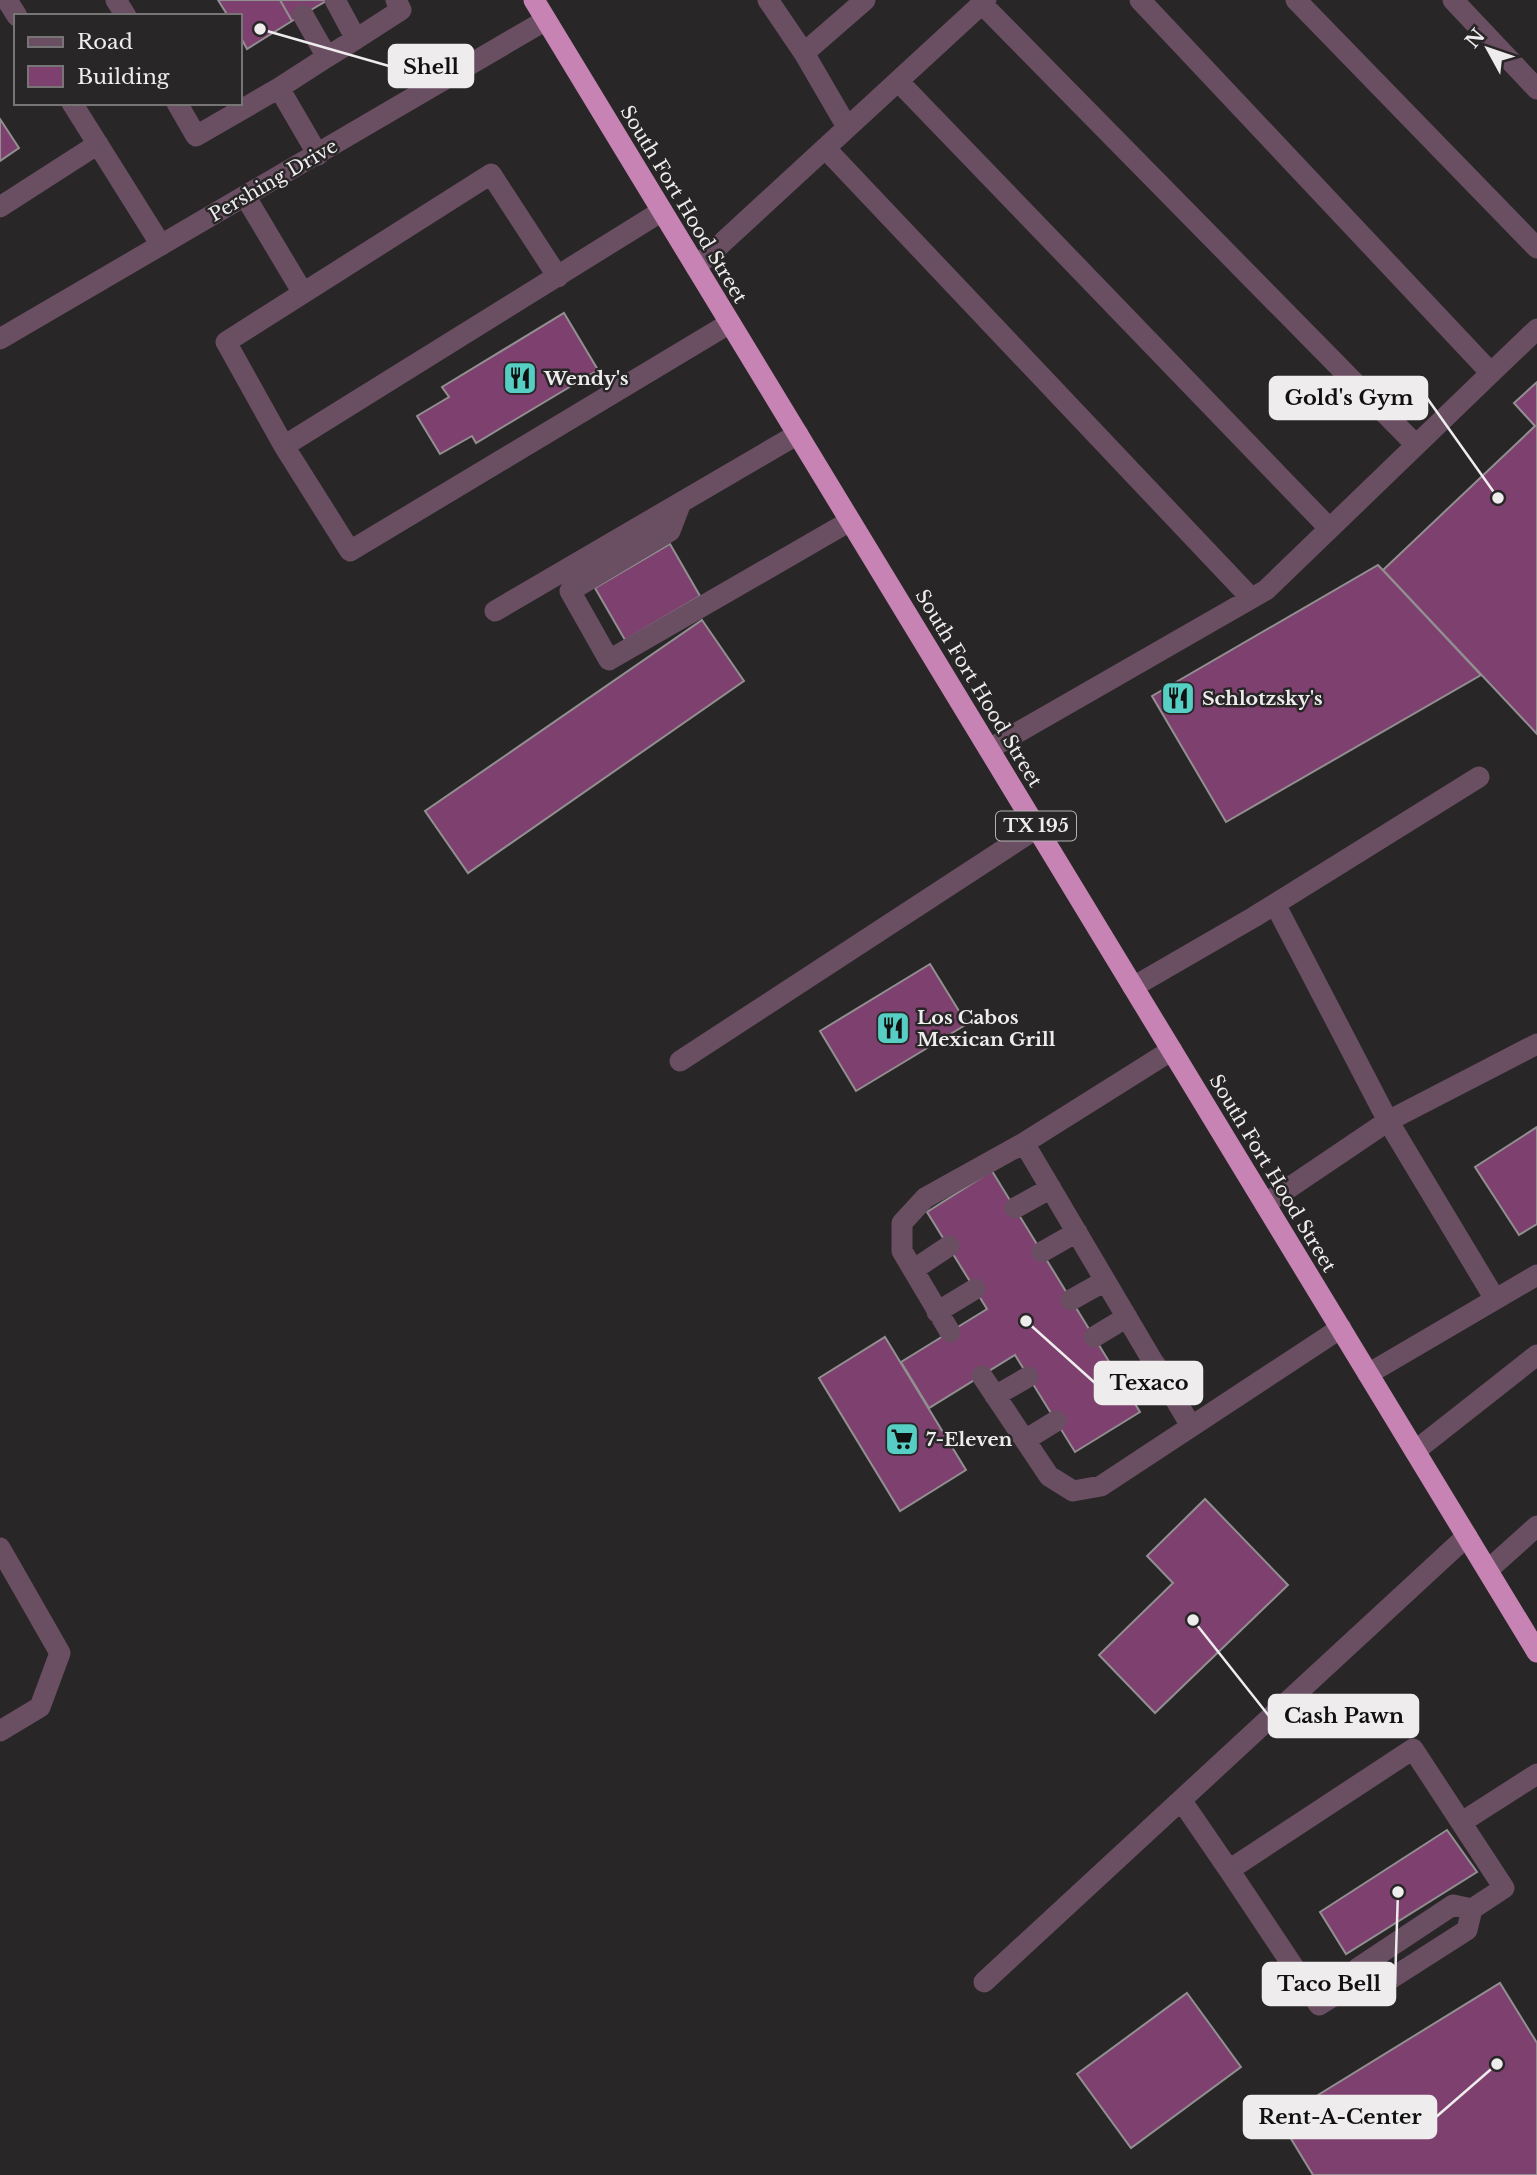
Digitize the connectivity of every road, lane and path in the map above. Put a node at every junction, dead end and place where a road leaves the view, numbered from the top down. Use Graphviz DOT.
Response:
graph roads {
  1 [pos="335,0"];
  2 [pos="396,0"];
  3 [pos="534,0"];
  4 [pos="768,0"];
  5 [pos="865,0"];
  6 [pos="1140,0"];
  7 [pos="1296,0"];
  8 [pos="1453,0"];
  9 [pos="984,2"];
  10 [pos="303,15"];
  11 [pos="546,20"];
  12 [pos="356,39"];
  13 [pos="804,53"];
  14 [pos="327,57"];
  15 [pos="898,80"];
  16 [pos="279,88"];
  17 [pos="1537,89"];
  18 [pos="73,105"];
  19 [pos="178,105"];
  20 [pos="847,127"];
  21 [pos="97,144"];
  22 [pos="825,148"];
  23 [pos="318,155"];
  24 [pos="246,196"];
  25 [pos="0,206"];
  26 [pos="662,211"];
  27 [pos="161,246"];
  28 [pos="1537,248"];
  29 [pos="696,267"];
  30 [pos="558,276"];
  31 [pos="303,293"];
  32 [pos="730,323"];
  33 [pos="1537,329"];
  34 [pos="0,339"];
  35 [pos="1491,373"];
  36 [pos="798,435"];
  37 [pos="1416,445"];
  38 [pos="284,446"];
  39 [pos="680,505"];
  40 [pos="850,521"];
  41 [pos="1329,528"];
  42 [pos="1251,598"];
  43 [pos="495,611"];
  44 [pos="989,749"];
  45 [pos="1479,777"];
  46 [pos="1037,828"];
  47 [pos="1275,904"];
  48 [pos="1133,987"];
  49 [pos="1537,1044"];
  50 [pos="1172,1050"];
  51 [pos="680,1061"];
  52 [pos="1388,1121"];
  53 [pos="1024,1143"];
  54 [pos="1051,1188"];
  55 [pos="1265,1204"];
  56 [pos="1015,1208"];
  57 [pos="1077,1232"];
  58 [pos="949,1247"];
  59 [pos="1042,1252"];
  60 [pos="913,1270"];
  61 [pos="1537,1275"];
  62 [pos="1105,1281"];
  63 [pos="975,1289"];
  64 [pos="1495,1299"];
  65 [pos="1071,1300"];
  66 [pos="937,1312"];
  67 [pos="1127,1317"];
  68 [pos="1341,1328"];
  69 [pos="950,1332"];
  70 [pos="1094,1337"];
  71 [pos="1537,1355"];
  72 [pos="1155,1364"];
  73 [pos="1368,1374"];
  74 [pos="982,1376"];
  75 [pos="1028,1377"];
  76 [pos="1122,1383"];
  77 [pos="995,1396"];
  78 [pos="1056,1421"];
  79 [pos="1191,1426"];
  80 [pos="1025,1440"];
  81 [pos="1415,1451"];
  82 [pos="1537,1525"];
  83 [pos="1467,1536"];
  84 [pos="0,1548"];
  85 [pos="1488,1570"];
  86 [pos="1537,1652"];
  87 [pos="0,1731"];
  88 [pos="1537,1774"];
  89 [pos="1181,1800"];
  90 [pos="1462,1822"];
  91 [pos="1229,1870"];
  92 [pos="984,1982"];
  1 -- 12 [label="street"];
  2 -- 12 [label="street"];
  3 -- 11 [label="highway, South Fort Hood Street / TX 195"];
  4 -- 13 [label="street"];
  5 -- 13 [label="street"];
  6 -- 35 [label="street"];
  7 -- 28 [label="street"];
  8 -- 17 [label="street"];
  9 -- 15 [label="street"];
  9 -- 37 [label="street"];
  10 -- 14 [label="street"];
  11 -- 23 [label="street, Pershing Drive"];
  11 -- 26 [label="highway, South Fort Hood Street / TX 195"];
  12 -- 14 [label="street"];
  13 -- 20 [label="street"];
  14 -- 16 [label="street"];
  15 -- 20 [label="street"];
  15 -- 41 [label="street"];
  16 -- 19 [label="street"];
  16 -- 23 [label="street"];
  18 -- 21 [label="street"];
  20 -- 22 [label="street"];
  21 -- 25 [label="street"];
  21 -- 27 [label="street"];
  22 -- 29 [label="street"];
  22 -- 42 [label="street"];
  23 -- 24 [label="street, Pershing Drive"];
  24 -- 27 [label="street, Pershing Drive"];
  24 -- 31 [label="street"];
  26 -- 29 [label="highway, South Fort Hood Street / TX 195"];
  26 -- 30 [label="street"];
  27 -- 34 [label="street, Pershing Drive"];
  29 -- 32 [label="highway, South Fort Hood Street / TX 195"];
  30 -- 31 [label="street"];
  30 -- 38 [label="street"];
  31 -- 38 [label="street"];
  32 -- 36 [label="highway, South Fort Hood Street / TX 195"];
  32 -- 38 [label="street"];
  33 -- 35 [label="street"];
  35 -- 37 [label="street"];
  36 -- 39 [label="street"];
  36 -- 40 [label="highway, South Fort Hood Street / TX 195"];
  37 -- 41 [label="street"];
  39 -- 40 [label="street"];
  39 -- 43 [label="street"];
  40 -- 44 [label="highway, South Fort Hood Street / TX 195"];
  41 -- 42 [label="street"];
  42 -- 44 [label="street"];
  44 -- 46 [label="highway, South Fort Hood Street / TX 195"];
  45 -- 47 [label="street"];
  46 -- 48 [label="highway, South Fort Hood Street / TX 195"];
  46 -- 51 [label="street"];
  47 -- 48 [label="street"];
  47 -- 52 [label="street"];
  48 -- 50 [label="highway, South Fort Hood Street / TX 195"];
  49 -- 52 [label="street"];
  50 -- 53 [label="street"];
  50 -- 55 [label="highway, South Fort Hood Street / TX 195"];
  52 -- 55 [label="street"];
  52 -- 64 [label="street"];
  53 -- 54 [label="street"];
  53 -- 60 [label="street"];
  54 -- 56 [label="street"];
  54 -- 57 [label="street"];
  55 -- 68 [label="highway, South Fort Hood Street / TX 195"];
  57 -- 59 [label="street"];
  57 -- 62 [label="street"];
  58 -- 60 [label="street"];
  60 -- 66 [label="street"];
  61 -- 64 [label="street"];
  62 -- 65 [label="street"];
  62 -- 67 [label="street"];
  63 -- 66 [label="street"];
  64 -- 73 [label="street"];
  66 -- 69 [label="street"];
  67 -- 70 [label="street"];
  67 -- 72 [label="street"];
  68 -- 73 [label="highway, South Fort Hood Street / TX 195"];
  68 -- 79 [label="street"];
  71 -- 81 [label="street"];
  72 -- 76 [label="street"];
  72 -- 79 [label="street"];
  73 -- 81 [label="highway, South Fort Hood Street / TX 195"];
  74 -- 77 [label="street"];
  75 -- 77 [label="street"];
  77 -- 80 [label="street"];
  78 -- 80 [label="street"];
  79 -- 80 [label="street"];
  81 -- 83 [label="highway, South Fort Hood Street / TX 195"];
  82 -- 85 [label="street"];
  83 -- 85 [label="highway, South Fort Hood Street / TX 195"];
  83 -- 89 [label="street"];
  84 -- 87 [label="street"];
  85 -- 86 [label="highway, South Fort Hood Street / TX 195"];
  88 -- 90 [label="street"];
  89 -- 91 [label="street"];
  89 -- 92 [label="street"];
  90 -- 91 [label="street"];
  90 -- 91 [label="street"];
}
